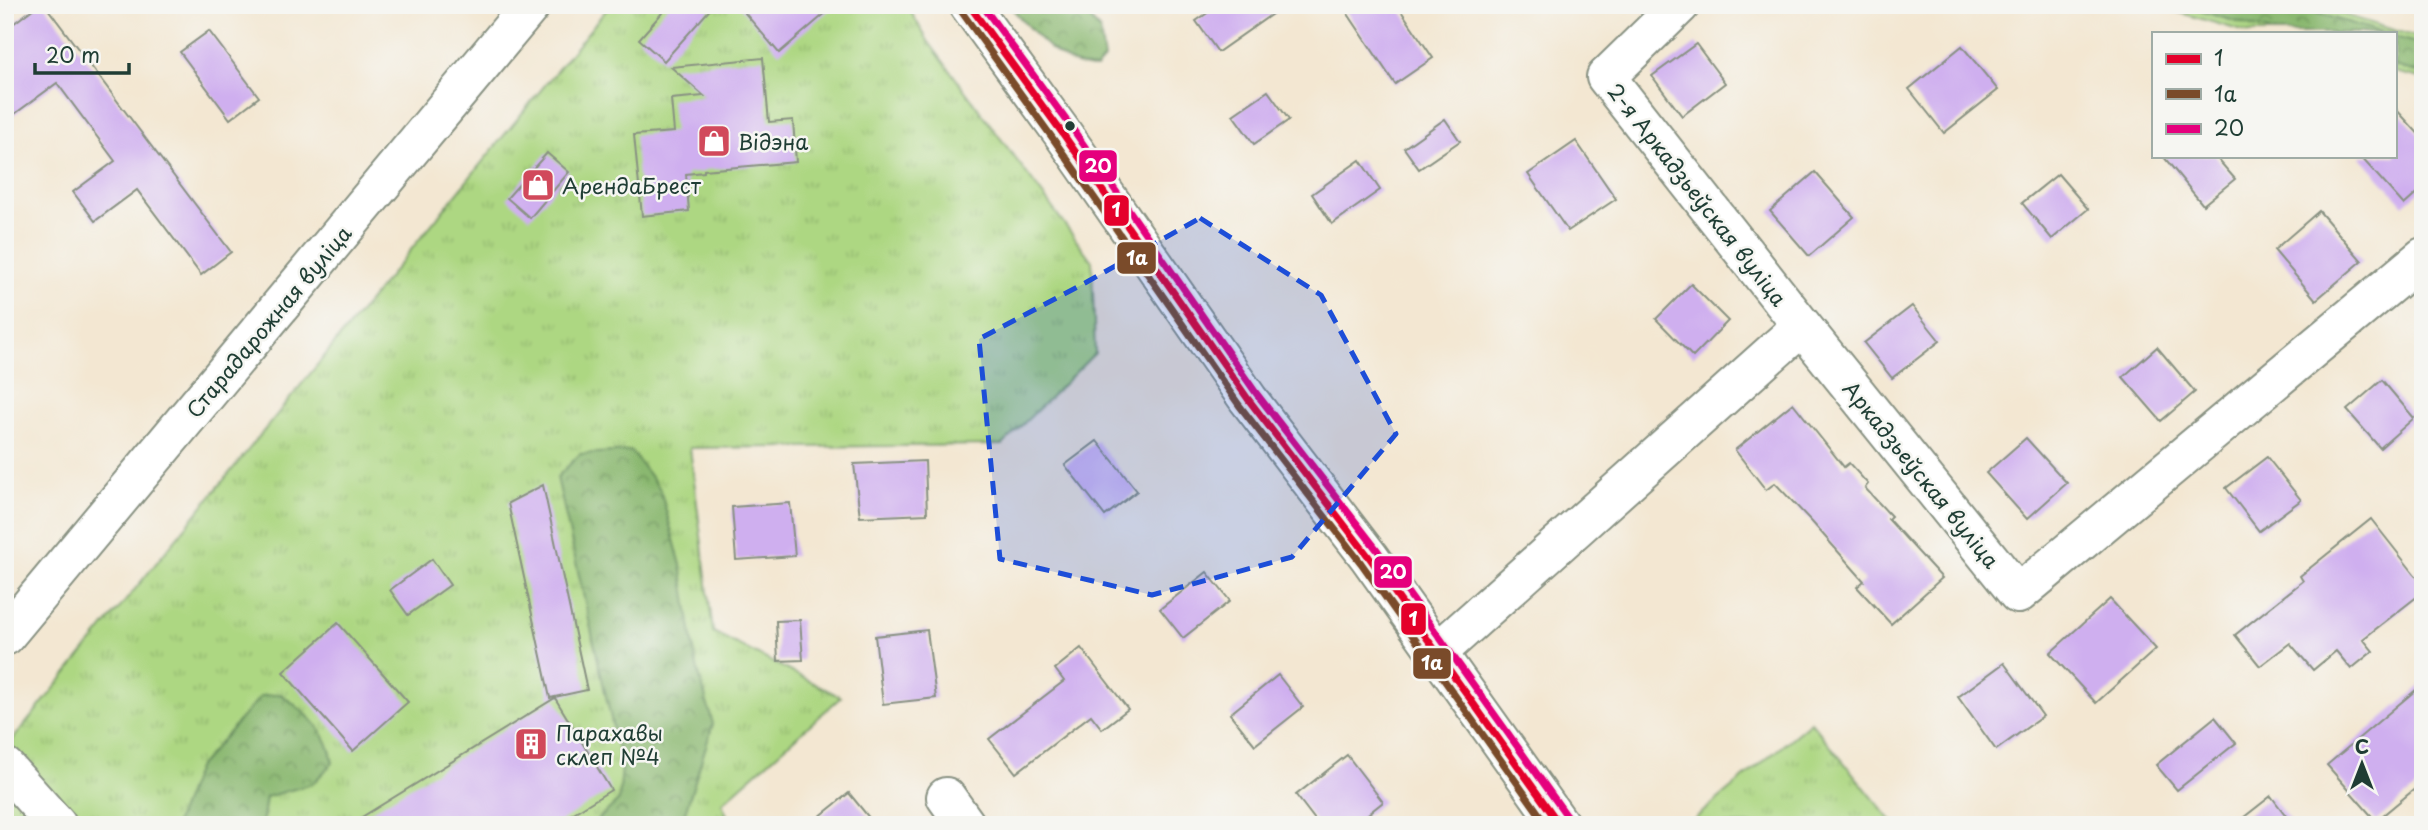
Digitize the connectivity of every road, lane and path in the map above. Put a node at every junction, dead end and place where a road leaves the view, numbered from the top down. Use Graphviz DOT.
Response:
graph roads {
  1 [pos="531,5"];
  2 [pos="969,5"];
  3 [pos="1680,5"];
  4 [pos="2423,257"];
  5 [pos="1802,326"];
  6 [pos="5,636"];
  7 [pos="1438,652"];
  8 [pos="5,767"];
  9 [pos="57,825"];
  10 [pos="1560,825"];
  1 -- 6 [label="street, Старадарожная вуліца"];
  2 -- 7 [label="street"];
  3 -- 5 [label="street, 2-я Аркадзьеўская вуліца"];
  4 -- 5 [label="street, Аркадзьеўская вуліца"];
  5 -- 7 [label="street"];
  7 -- 10 [label="street"];
  8 -- 9 [label="street"];
}
